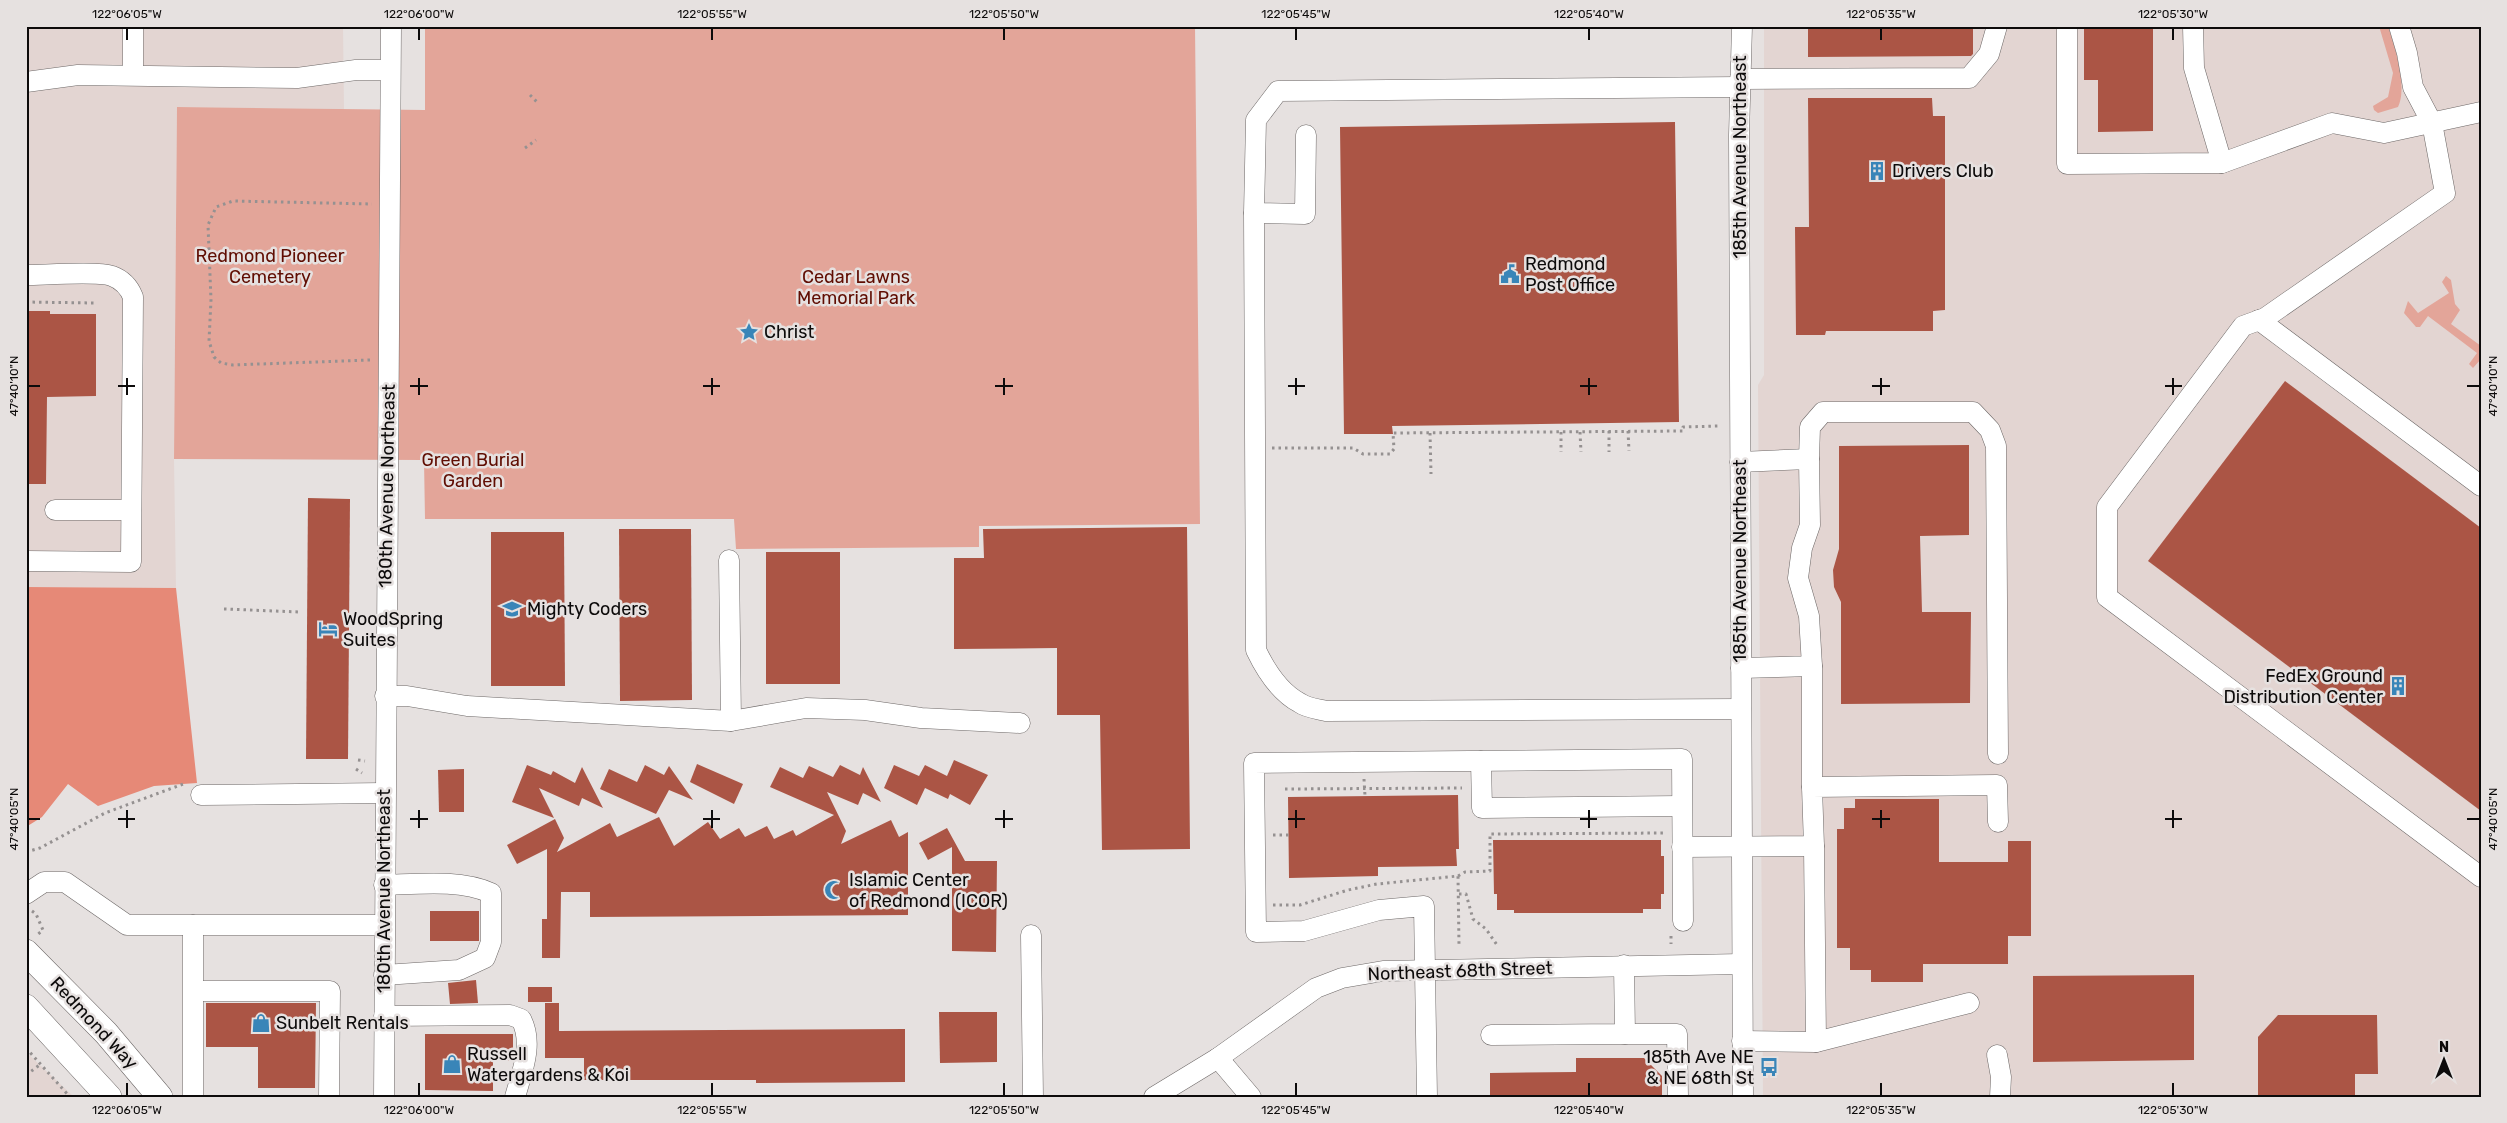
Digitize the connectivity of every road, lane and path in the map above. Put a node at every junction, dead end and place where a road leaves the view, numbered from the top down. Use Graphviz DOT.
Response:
graph roads {
  1 [pos="133,26"];
  2 [pos="391,26"];
  3 [pos="1742,26"];
  4 [pos="1997,26"];
  5 [pos="2067,26"];
  6 [pos="2193,26"];
  7 [pos="2399,26"];
  8 [pos="390,70"];
  9 [pos="133,76"];
  10 [pos="26,82"];
  11 [pos="1740,83"];
  12 [pos="530,95"];
  13 [pos="537,102"];
  14 [pos="2481,112"];
  15 [pos="2432,123"];
  16 [pos="1306,135"];
  17 [pos="536,140"];
  18 [pos="525,148"];
  19 [pos="2222,163"];
  20 [pos="390,204"];
  21 [pos="1254,213"];
  22 [pos="26,275"];
  23 [pos="26,302"];
  24 [pos="95,303"];
  25 [pos="2259,320"];
  26 [pos="388,360"];
  27 [pos="1719,426"];
  28 [pos="1609,431"];
  29 [pos="1628,431"];
  30 [pos="1561,432"];
  31 [pos="1580,432"];
  32 [pos="1430,433"];
  33 [pos="1266,448"];
  34 [pos="1628,451"];
  35 [pos="1561,452"];
  36 [pos="1581,452"];
  37 [pos="1609,452"];
  38 [pos="1809,459"];
  39 [pos="1740,462"];
  40 [pos="1431,474"];
  41 [pos="2481,486"];
  42 [pos="55,510"];
  43 [pos="131,510"];
  44 [pos="729,560"];
  45 [pos="26,561"];
  46 [pos="224,609"];
  47 [pos="300,612"];
  48 [pos="1812,666"];
  49 [pos="1741,668"];
  50 [pos="385,696"];
  51 [pos="1741,709"];
  52 [pos="731,721"];
  53 [pos="1020,723"];
  54 [pos="1998,754"];
  55 [pos="358,760"];
  56 [pos="365,761"];
  57 [pos="1481,761"];
  58 [pos="356,769"];
  59 [pos="362,773"];
  60 [pos="1812,787"];
  61 [pos="197,788"];
  62 [pos="1464,788"];
  63 [pos="1285,789"];
  64 [pos="384,793"];
  65 [pos="1681,806"];
  66 [pos="1998,822"];
  67 [pos="1676,840"];
  68 [pos="1814,846"];
  69 [pos="1740,847"];
  70 [pos="26,852"];
  71 [pos="1458,876"];
  72 [pos="2481,877"];
  73 [pos="384,884"];
  74 [pos="26,894"];
  75 [pos="1459,894"];
  76 [pos="36,914"];
  77 [pos="193,925"];
  78 [pos="384,925"];
  79 [pos="1677,925"];
  80 [pos="1031,935"];
  81 [pos="32,943"];
  82 [pos="1671,944"];
  83 [pos="1496,945"];
  84 [pos="1741,964"];
  85 [pos="1624,965"];
  86 [pos="1424,970"];
  87 [pos="384,975"];
  88 [pos="194,991"];
  89 [pos="1969,1003"];
  90 [pos="26,1008"];
  91 [pos="384,1016"];
  92 [pos="1625,1034"];
  93 [pos="1491,1035"];
  94 [pos="1742,1041"];
  95 [pos="1816,1042"];
  96 [pos="26,1048"];
  97 [pos="1997,1055"];
  98 [pos="1218,1058"];
  99 [pos="41,1064"];
  100 [pos="26,1075"];
  101 [pos="70,1097"];
  102 [pos="109,1097"];
  103 [pos="160,1097"];
  104 [pos="193,1097"];
  105 [pos="330,1097"];
  106 [pos="384,1097"];
  107 [pos="515,1097"];
  108 [pos="1033,1097"];
  109 [pos="1154,1097"];
  110 [pos="1251,1097"];
  111 [pos="1427,1097"];
  112 [pos="1678,1097"];
  113 [pos="1743,1097"];
  114 [pos="2000,1097"];
  1 -- 9 [label="street"];
  2 -- 8 [label="street, 180th Avenue Northeast"];
  3 -- 11 [label="street, 185th Avenue Northeast"];
  4 -- 11 [label="street"];
  5 -- 19 [label="street"];
  6 -- 19 [label="street"];
  7 -- 15 [label="street"];
  8 -- 9 [label="street"];
  8 -- 20 [label="street, 180th Avenue Northeast"];
  9 -- 10 [label="street"];
  11 -- 21 [label="street"];
  11 -- 39 [label="street, 185th Avenue Northeast"];
  12 -- 13 [label="path"];
  14 -- 15 [label="street"];
  15 -- 19 [label="street"];
  15 -- 25 [label="street"];
  16 -- 21 [label="street"];
  17 -- 18 [label="path"];
  20 -- 26 [label="street, 180th Avenue Northeast"];
  20 -- 26 [label="path"];
  21 -- 51 [label="street"];
  22 -- 43 [label="street"];
  23 -- 24 [label="path"];
  25 -- 41 [label="street"];
  25 -- 72 [label="street"];
  26 -- 50 [label="street, 180th Avenue Northeast"];
  27 -- 29 [label="path"];
  28 -- 29 [label="path"];
  28 -- 31 [label="path"];
  28 -- 37 [label="path"];
  29 -- 34 [label="path"];
  30 -- 31 [label="path"];
  30 -- 32 [label="path"];
  30 -- 35 [label="path"];
  31 -- 36 [label="path"];
  32 -- 33 [label="path"];
  32 -- 40 [label="path"];
  38 -- 39 [label="street"];
  38 -- 48 [label="street"];
  38 -- 54 [label="street"];
  39 -- 49 [label="street, 185th Avenue Northeast"];
  42 -- 43 [label="street"];
  43 -- 45 [label="street"];
  44 -- 52 [label="street"];
  46 -- 47 [label="path"];
  48 -- 49 [label="street"];
  48 -- 60 [label="street"];
  49 -- 51 [label="street, 185th Avenue Northeast"];
  50 -- 52 [label="street"];
  50 -- 64 [label="street, 180th Avenue Northeast"];
  51 -- 69 [label="street, 185th Avenue Northeast"];
  52 -- 53 [label="street"];
  55 -- 56 [label="path"];
  57 -- 65 [label="street"];
  57 -- 65 [label="street"];
  57 -- 86 [label="street"];
  58 -- 59 [label="path"];
  60 -- 66 [label="street"];
  60 -- 68 [label="street"];
  61 -- 64 [label="street"];
  61 -- 70 [label="path"];
  62 -- 63 [label="path"];
  64 -- 73 [label="street, 180th Avenue Northeast"];
  65 -- 67 [label="street"];
  67 -- 69 [label="street"];
  67 -- 71 [label="path"];
  67 -- 79 [label="street"];
  68 -- 69 [label="street"];
  68 -- 95 [label="street"];
  69 -- 84 [label="street, 185th Avenue Northeast"];
  73 -- 78 [label="street, 180th Avenue Northeast"];
  73 -- 87 [label="street"];
  74 -- 77 [label="street"];
  75 -- 83 [label="path"];
  76 -- 81 [label="path"];
  77 -- 78 [label="street"];
  77 -- 88 [label="street"];
  78 -- 87 [label="street, 180th Avenue Northeast"];
  79 -- 82 [label="path"];
  80 -- 108 [label="street"];
  81 -- 103 [label="main road, Redmond Way"];
  84 -- 85 [label="street, Northeast 68th Street"];
  84 -- 94 [label="street, 185th Avenue Northeast"];
  85 -- 86 [label="street, Northeast 68th Street"];
  85 -- 92 [label="street"];
  86 -- 98 [label="street, Northeast 68th Street"];
  86 -- 111 [label="street"];
  87 -- 91 [label="street, 180th Avenue Northeast"];
  88 -- 104 [label="street"];
  88 -- 105 [label="street"];
  89 -- 95 [label="street"];
  90 -- 102 [label="main road"];
  91 -- 106 [label="street, 180th Avenue Northeast"];
  91 -- 107 [label="street"];
  92 -- 93 [label="street"];
  92 -- 112 [label="street"];
  94 -- 95 [label="street"];
  94 -- 113 [label="street, 185th Avenue Northeast"];
  96 -- 99 [label="path"];
  97 -- 114 [label="street"];
  98 -- 109 [label="street, Northeast 68th Street"];
  98 -- 110 [label="street"];
  99 -- 100 [label="path"];
  99 -- 101 [label="path"];
}
